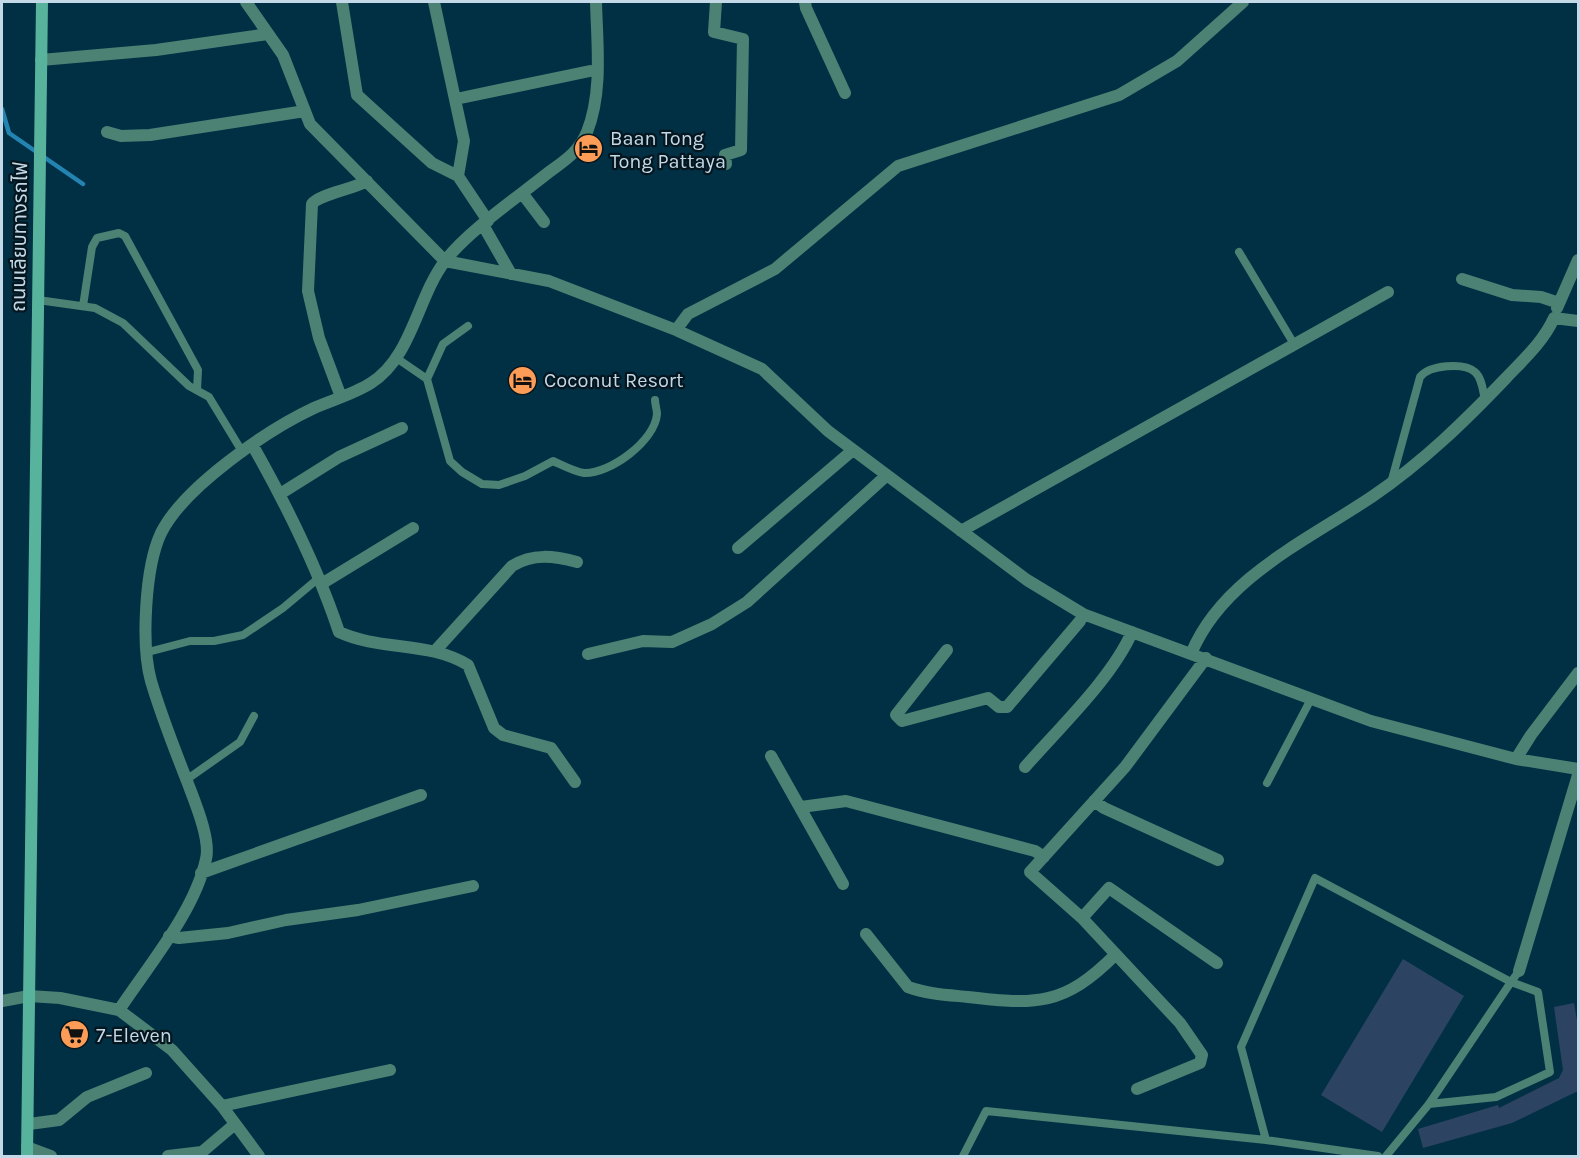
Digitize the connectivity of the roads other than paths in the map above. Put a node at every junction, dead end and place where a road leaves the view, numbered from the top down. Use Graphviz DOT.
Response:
graph roads {
  1 [pos="42,2"];
  2 [pos="246,2"];
  3 [pos="342,2"];
  4 [pos="434,2"];
  5 [pos="596,2"];
  6 [pos="716,2"];
  7 [pos="805,2"];
  8 [pos="1244,2"];
  9 [pos="268,34"];
  10 [pos="41,60"];
  11 [pos="590,71"];
  12 [pos="845,93"];
  13 [pos="456,99"];
  14 [pos="305,111"];
  15 [pos="107,132"];
  16 [pos="726,164"];
  17 [pos="458,176"];
  18 [pos="367,182"];
  19 [pos="522,193"];
  20 [pos="544,222"];
  21 [pos="485,223"];
  22 [pos="1239,252"];
  23 [pos="1578,260"];
  24 [pos="445,261"];
  25 [pos="511,274"];
  26 [pos="1462,279"];
  27 [pos="1388,292"];
  28 [pos="38,300"];
  29 [pos="1559,303"];
  30 [pos="82,306"];
  31 [pos="1554,318"];
  32 [pos="1578,321"];
  33 [pos="468,326"];
  34 [pos="676,330"];
  35 [pos="1294,344"];
  36 [pos="395,357"];
  37 [pos="427,379"];
  38 [pos="197,390"];
  39 [pos="341,397"];
  40 [pos="1485,399"];
  41 [pos="655,400"];
  42 [pos="402,428"];
  43 [pos="248,449"];
  44 [pos="853,450"];
  45 [pos="887,476"];
  46 [pos="1391,483"];
  47 [pos="280,494"];
  48 [pos="413,528"];
  49 [pos="962,531"];
  50 [pos="738,548"];
  51 [pos="577,562"];
  52 [pos="321,580"];
  53 [pos="1083,614"];
  54 [pos="1132,632"];
  55 [pos="947,650"];
  56 [pos="435,651"];
  57 [pos="148,652"];
  58 [pos="588,654"];
  59 [pos="1191,654"];
  60 [pos="1206,658"];
  61 [pos="1578,673"];
  62 [pos="1311,699"];
  63 [pos="254,716"];
  64 [pos="771,756"];
  65 [pos="1516,759"];
  66 [pos="1025,767"];
  67 [pos="1578,769"];
  68 [pos="1578,775"];
  69 [pos="186,780"];
  70 [pos="575,782"];
  71 [pos="1267,783"];
  72 [pos="421,795"];
  73 [pos="1094,801"];
  74 [pos="801,807"];
  75 [pos="1044,857"];
  76 [pos="1218,860"];
  77 [pos="201,873"];
  78 [pos="843,884"];
  79 [pos="473,886"];
  80 [pos="1082,918"];
  81 [pos="866,934"];
  82 [pos="169,936"];
  83 [pos="1115,955"];
  84 [pos="1217,963"];
  85 [pos="1519,971"];
  86 [pos="1511,982"];
  87 [pos="29,996"];
  88 [pos="2,1001"];
  89 [pos="119,1010"];
  90 [pos="390,1070"];
  91 [pos="146,1073"];
  92 [pos="1137,1089"];
  93 [pos="1429,1104"];
  94 [pos="222,1106"];
  95 [pos="29,1124"];
  96 [pos="235,1124"];
  97 [pos="1266,1140"];
  98 [pos="27,1152"];
  99 [pos="51,1156"];
  100 [pos="168,1156"];
  101 [pos="259,1156"];
  102 [pos="963,1156"];
  103 [pos="1378,1156"];
  104 [pos="1386,1156"];
  1 -- 10 [label="street, ถนนเลียบทางรถไฟ"];
  2 -- 9 [label="street"];
  3 -- 17 [label="street"];
  4 -- 13 [label="street"];
  5 -- 19 [label="street"];
  6 -- 16 [label="street"];
  7 -- 12 [label="street"];
  8 -- 34 [label="street"];
  9 -- 10 [label="street"];
  9 -- 14 [label="street"];
  10 -- 28 [label="street, ถนนเลียบทางรถไฟ"];
  11 -- 13 [label="street"];
  13 -- 17 [label="street"];
  14 -- 15 [label="street"];
  14 -- 18 [label="street"];
  17 -- 21 [label="street"];
  18 -- 24 [label="street"];
  18 -- 39 [label="street"];
  19 -- 20 [label="street"];
  19 -- 21 [label="street"];
  21 -- 24 [label="street"];
  21 -- 25 [label="street"];
  22 -- 35 [label="lane"];
  23 -- 29 [label="street"];
  24 -- 25 [label="street"];
  24 -- 36 [label="street"];
  25 -- 34 [label="street"];
  26 -- 29 [label="street"];
  27 -- 35 [label="street"];
  28 -- 30 [label="lane"];
  28 -- 87 [label="street, ถนนเลียบทางรถไฟ"];
  29 -- 31 [label="street"];
  30 -- 38 [label="lane"];
  30 -- 38 [label="lane"];
  31 -- 32 [label="street"];
  31 -- 40 [label="street"];
  33 -- 37 [label="lane"];
  34 -- 44 [label="street"];
  35 -- 49 [label="street"];
  36 -- 37 [label="lane"];
  36 -- 39 [label="street"];
  37 -- 41 [label="lane"];
  38 -- 43 [label="lane"];
  39 -- 43 [label="street"];
  40 -- 46 [label="street"];
  40 -- 46 [label="lane"];
  42 -- 47 [label="street"];
  43 -- 47 [label="street"];
  43 -- 57 [label="street"];
  44 -- 45 [label="street"];
  44 -- 50 [label="street"];
  45 -- 49 [label="street"];
  45 -- 58 [label="street"];
  46 -- 59 [label="street"];
  47 -- 52 [label="street"];
  48 -- 52 [label="street"];
  49 -- 53 [label="street"];
  51 -- 56 [label="street"];
  52 -- 56 [label="street"];
  52 -- 57 [label="lane"];
  53 -- 54 [label="street"];
  53 -- 55 [label="street"];
  54 -- 59 [label="street"];
  54 -- 66 [label="street"];
  56 -- 70 [label="street"];
  57 -- 69 [label="street"];
  59 -- 60 [label="street"];
  60 -- 62 [label="street"];
  60 -- 73 [label="street"];
  61 -- 65 [label="street"];
  62 -- 65 [label="street"];
  62 -- 71 [label="lane"];
  63 -- 69 [label="lane"];
  64 -- 74 [label="street"];
  65 -- 67 [label="street"];
  68 -- 85 [label="street"];
  69 -- 77 [label="street"];
  72 -- 77 [label="street"];
  73 -- 75 [label="street"];
  73 -- 76 [label="street"];
  74 -- 75 [label="street"];
  74 -- 78 [label="street"];
  75 -- 80 [label="street"];
  77 -- 82 [label="street"];
  79 -- 82 [label="street"];
  80 -- 83 [label="street"];
  80 -- 84 [label="street"];
  81 -- 83 [label="street"];
  82 -- 89 [label="street"];
  83 -- 92 [label="street"];
  85 -- 86 [label="lane"];
  86 -- 93 [label="lane"];
  86 -- 93 [label="lane"];
  86 -- 97 [label="lane"];
  87 -- 88 [label="street"];
  87 -- 89 [label="street"];
  87 -- 95 [label="street, ถนนเลียบทางรถไฟ"];
  89 -- 94 [label="street"];
  90 -- 94 [label="street"];
  91 -- 95 [label="street"];
  93 -- 104 [label="lane"];
  94 -- 96 [label="street"];
  95 -- 98 [label="street, ถนนเลียบทางรถไฟ"];
  96 -- 100 [label="street"];
  96 -- 101 [label="street"];
  97 -- 102 [label="lane"];
  97 -- 103 [label="lane"];
  98 -- 99 [label="street"];
}
